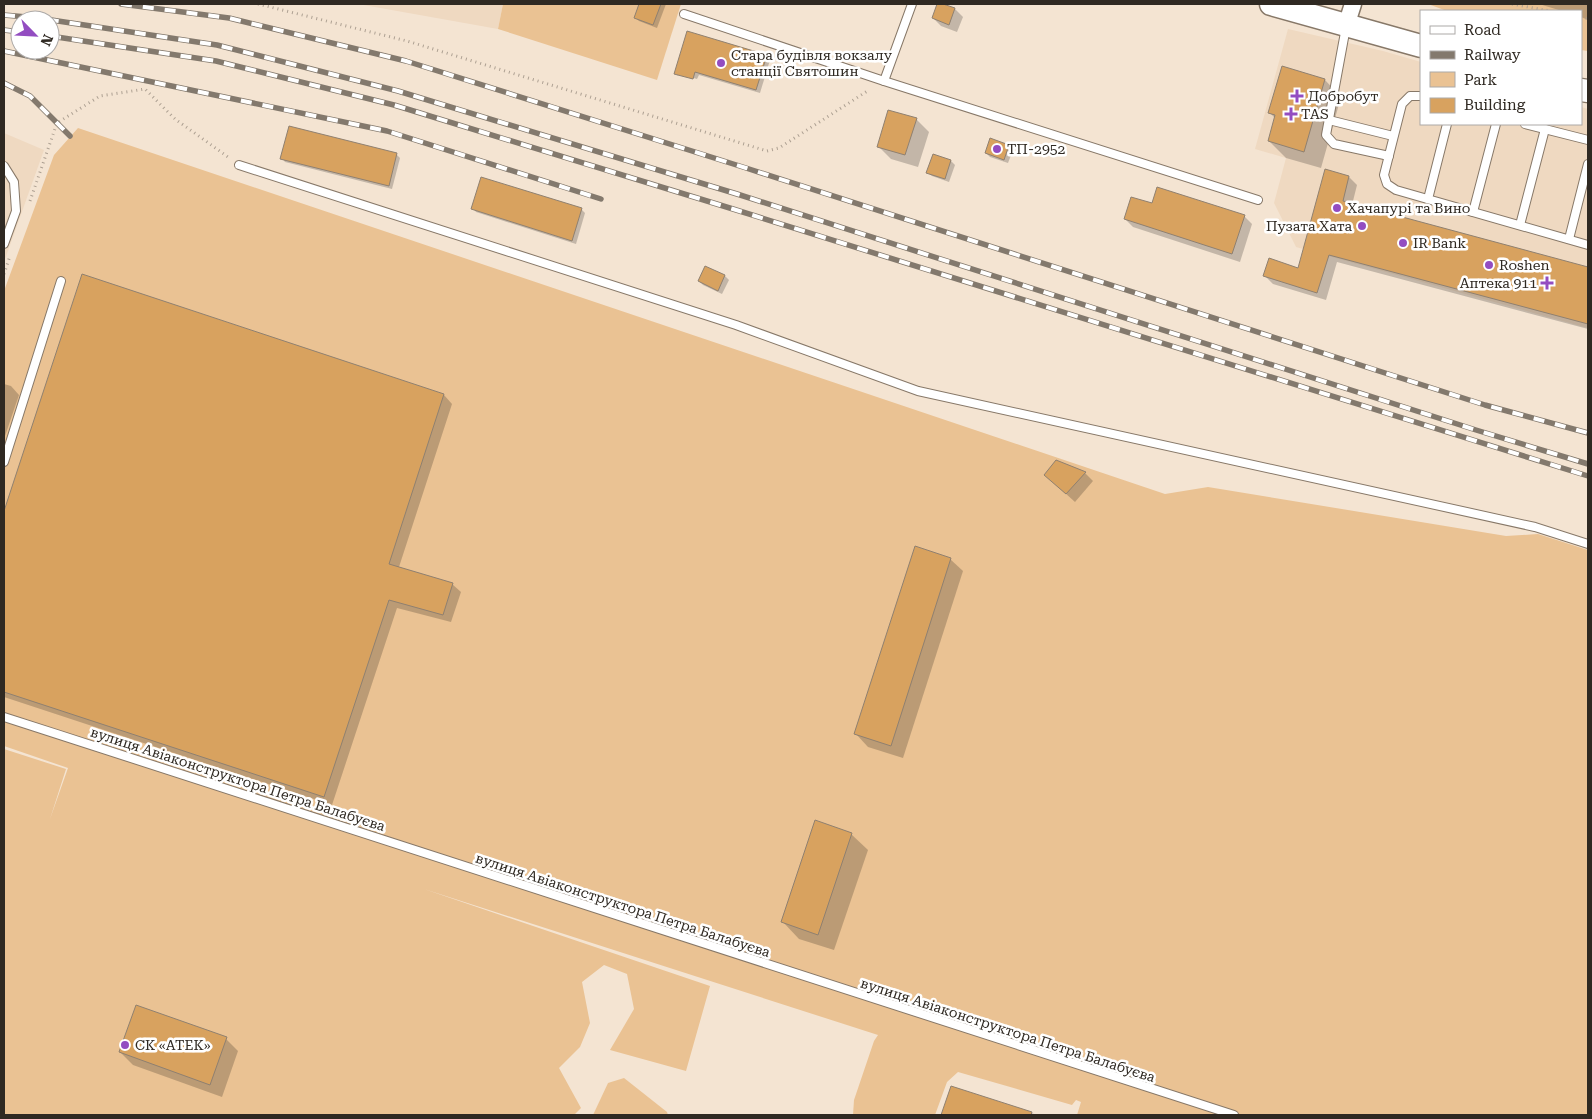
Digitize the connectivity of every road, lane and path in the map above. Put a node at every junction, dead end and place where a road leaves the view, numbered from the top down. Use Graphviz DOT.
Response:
graph roads {
  1 [pos="258,4"];
  2 [pos="912,4"];
  3 [pos="1271,4"];
  4 [pos="1353,4"];
  5 [pos="1512,4"];
  6 [pos="1545,10"];
  7 [pos="684,14"];
  8 [pos="1346,26"];
  9 [pos="1420,46"];
  10 [pos="884,81"];
  11 [pos="1420,96"];
  12 [pos="1329,120"];
  13 [pos="1447,125"];
  14 [pos="1496,125"];
  15 [pos="1529,125"];
  16 [pos="1545,129"];
  17 [pos="1393,136"];
  18 [pos="1588,140"];
  19 [pos="1389,156"];
  20 [pos="1588,164"];
  21 [pos="239,165"];
  22 [pos="4,166"];
  23 [pos="1428,199"];
  24 [pos="1258,200"];
  25 [pos="27,208"];
  26 [pos="1473,212"];
  27 [pos="1520,225"];
  28 [pos="1569,239"];
  29 [pos="4,244"];
  30 [pos="1588,245"];
  31 [pos="10,255"];
  32 [pos="4,274"];
  33 [pos="61,280"];
  34 [pos="4,462"];
  35 [pos="1588,544"];
  36 [pos="4,717"];
  37 [pos="1234,1115"];
  1 -- 10 [label="path"];
  2 -- 10 [label="lane"];
  3 -- 8 [label="main road"];
  4 -- 8 [label="street"];
  5 -- 6 [label="path"];
  7 -- 10 [label="lane"];
  8 -- 9 [label="main road"];
  8 -- 12 [label="lane"];
  10 -- 24 [label="lane"];
  11 -- 17 [label="lane"];
  12 -- 17 [label="lane"];
  12 -- 19 [label="lane"];
  13 -- 23 [label="lane"];
  14 -- 26 [label="lane"];
  15 -- 16 [label="lane"];
  16 -- 18 [label="lane"];
  16 -- 27 [label="lane"];
  17 -- 19 [label="lane"];
  19 -- 23 [label="lane"];
  20 -- 28 [label="lane"];
  21 -- 25 [label="path"];
  21 -- 35 [label="lane"];
  22 -- 29 [label="lane"];
  23 -- 26 [label="lane"];
  26 -- 27 [label="lane"];
  27 -- 28 [label="lane"];
  28 -- 30 [label="lane"];
  31 -- 32 [label="path"];
  33 -- 34 [label="lane"];
  36 -- 37 [label="lane, вулиця Авіаконструктора Петра Балабуєва"];
}
